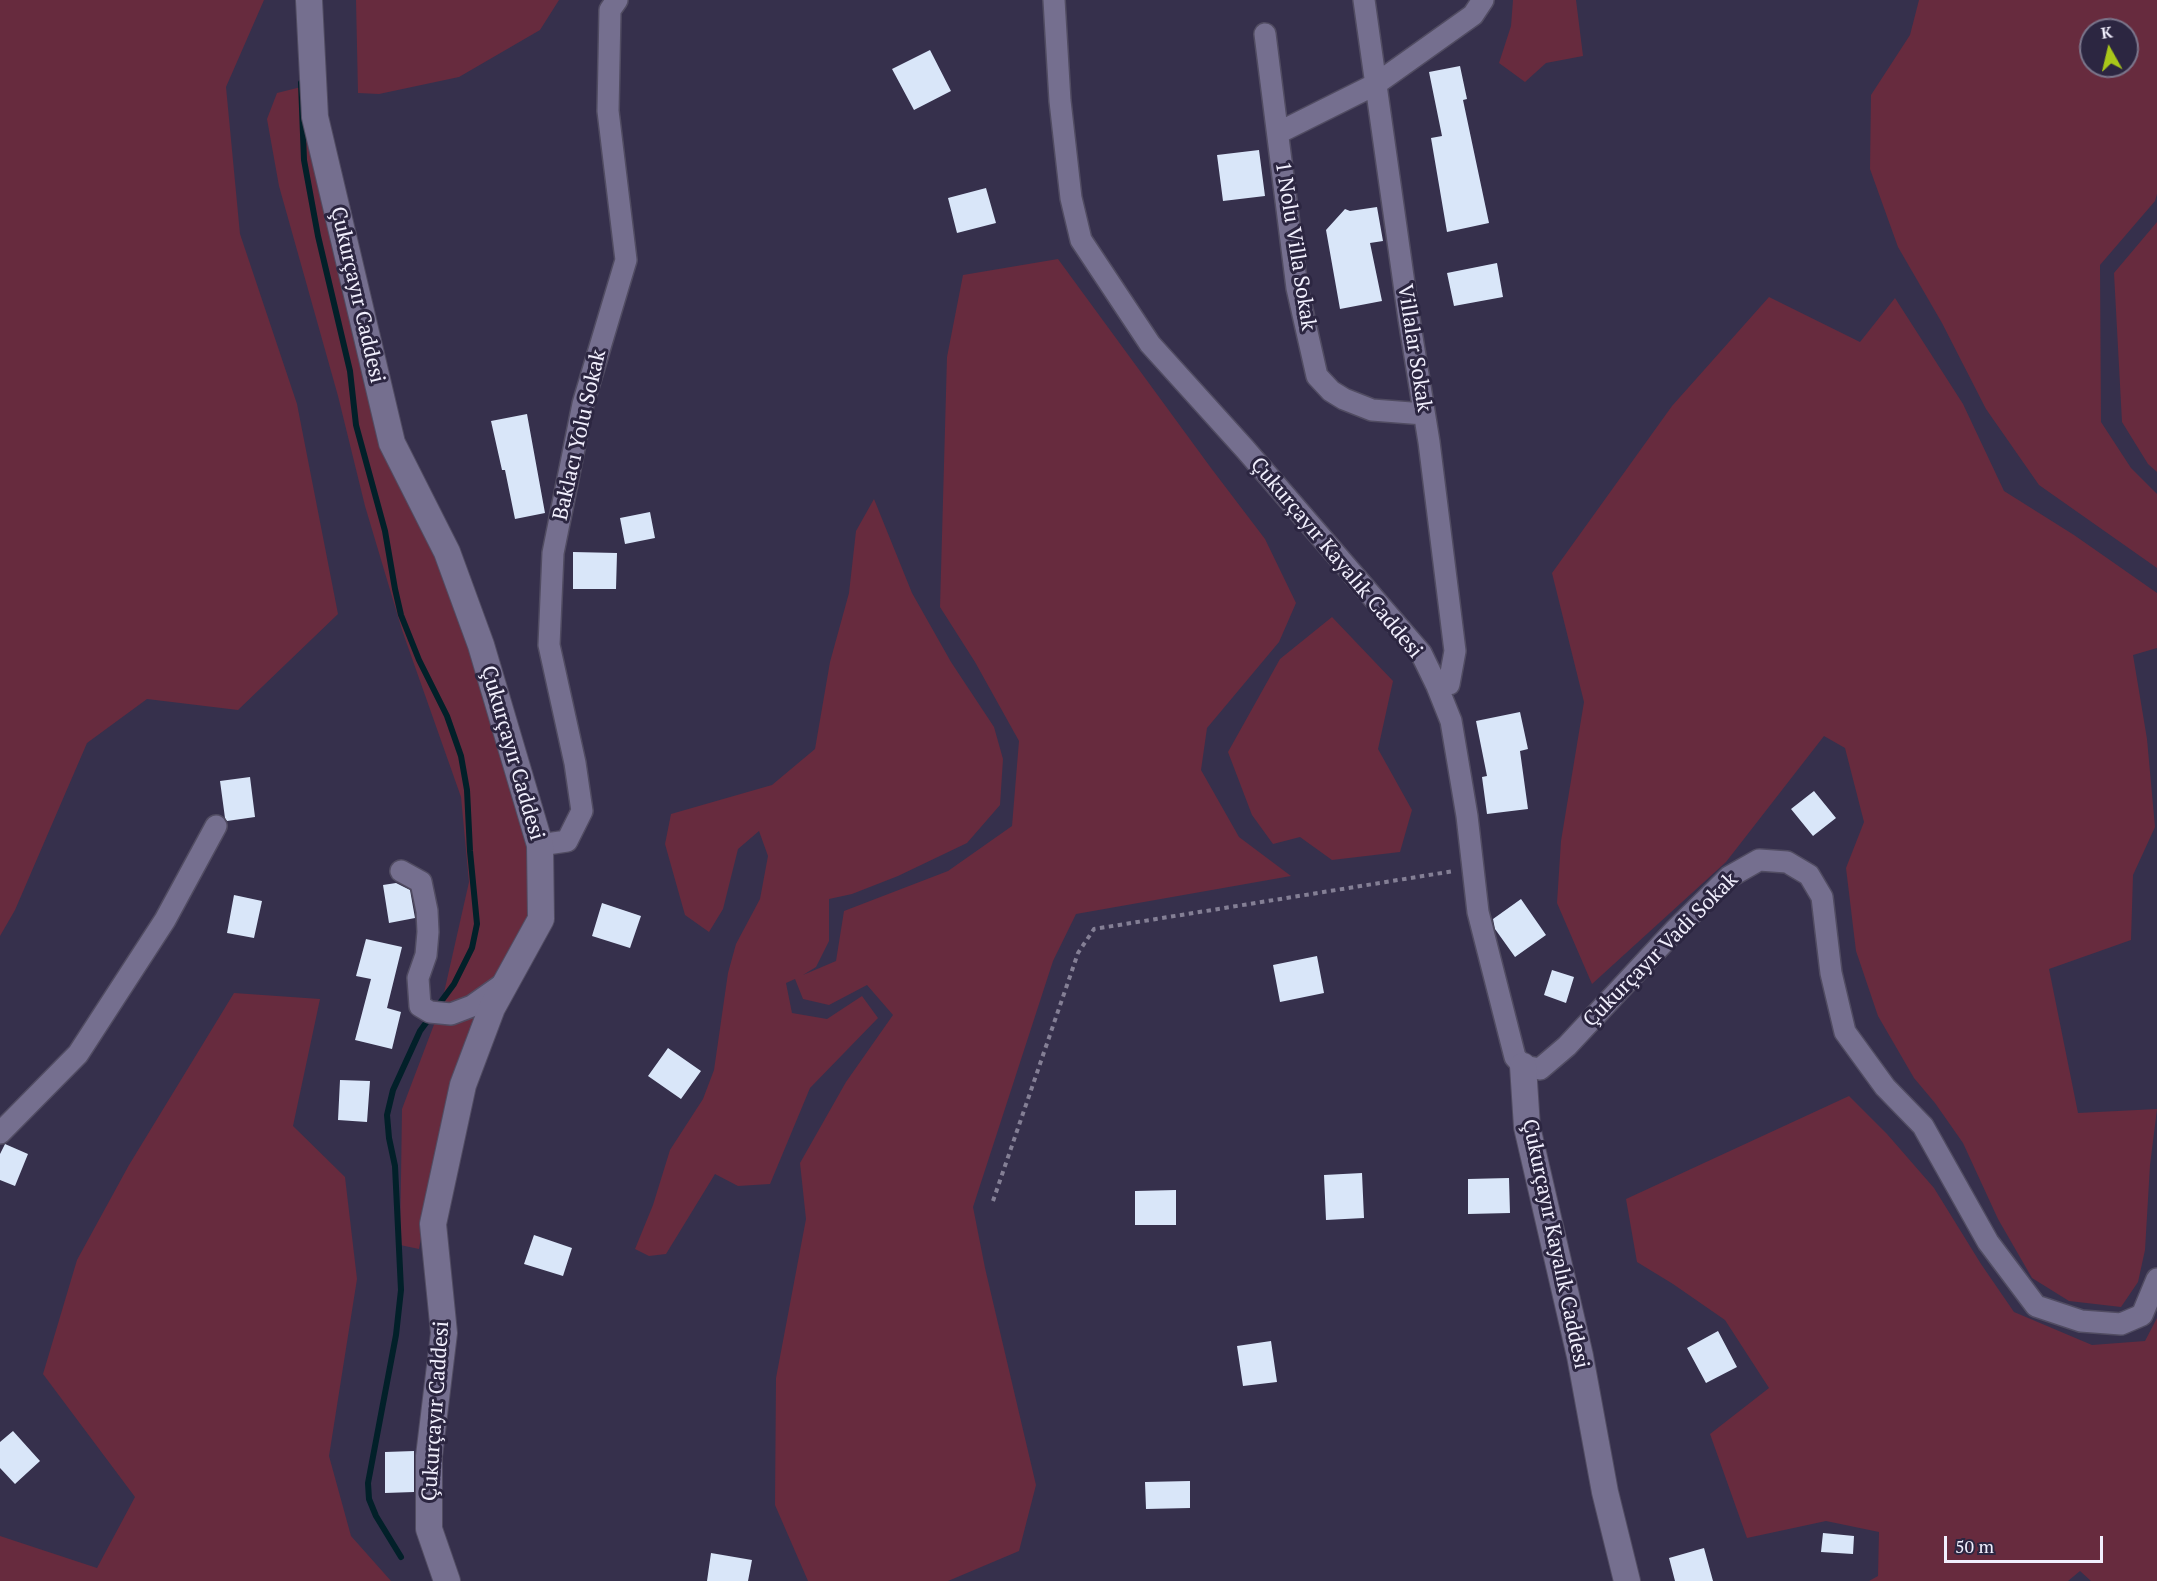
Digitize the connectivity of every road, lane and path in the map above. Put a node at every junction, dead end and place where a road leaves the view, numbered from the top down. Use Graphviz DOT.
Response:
graph roads {
  1 [pos="309,0"];
  2 [pos="617,0"];
  3 [pos="1054,0"];
  4 [pos="1364,0"];
  5 [pos="1483,0"];
  6 [pos="1265,34"];
  7 [pos="1376,84"];
  8 [pos="1278,133"];
  9 [pos="1424,414"];
  10 [pos="1437,686"];
  11 [pos="216,826"];
  12 [pos="540,845"];
  13 [pos="1473,868"];
  14 [pos="401,871"];
  15 [pos="507,981"];
  16 [pos="1523,1066"];
  17 [pos="0,1133"];
  18 [pos="993,1201"];
  19 [pos="2157,1279"];
  20 [pos="447,1581"];
  21 [pos="1627,1581"];
  1 -- 12 [label="street, Çukurçayır Caddesi"];
  2 -- 12 [label="street, Baklacı Yolu Sokak"];
  3 -- 10 [label="street, Çukurçayır Kayalık Caddesi"];
  4 -- 7 [label="street, Villalar Sokak"];
  5 -- 7 [label="street"];
  6 -- 8 [label="street, 1 Nolu Villa Sokak"];
  7 -- 8 [label="street"];
  7 -- 9 [label="street, Villalar Sokak"];
  8 -- 9 [label="street, 1 Nolu Villa Sokak"];
  9 -- 10 [label="street, Villalar Sokak"];
  10 -- 13 [label="street, Çukurçayır Kayalık Caddesi"];
  11 -- 17 [label="street"];
  12 -- 15 [label="street, Çukurçayır Caddesi"];
  13 -- 16 [label="street, Çukurçayır Kayalık Caddesi"];
  13 -- 18 [label="path"];
  14 -- 15 [label="street"];
  15 -- 20 [label="street, Çukurçayır Caddesi"];
  16 -- 19 [label="street, Çukurçayır Vadi Sokak"];
  16 -- 21 [label="street, Çukurçayır Kayalık Caddesi"];
}
